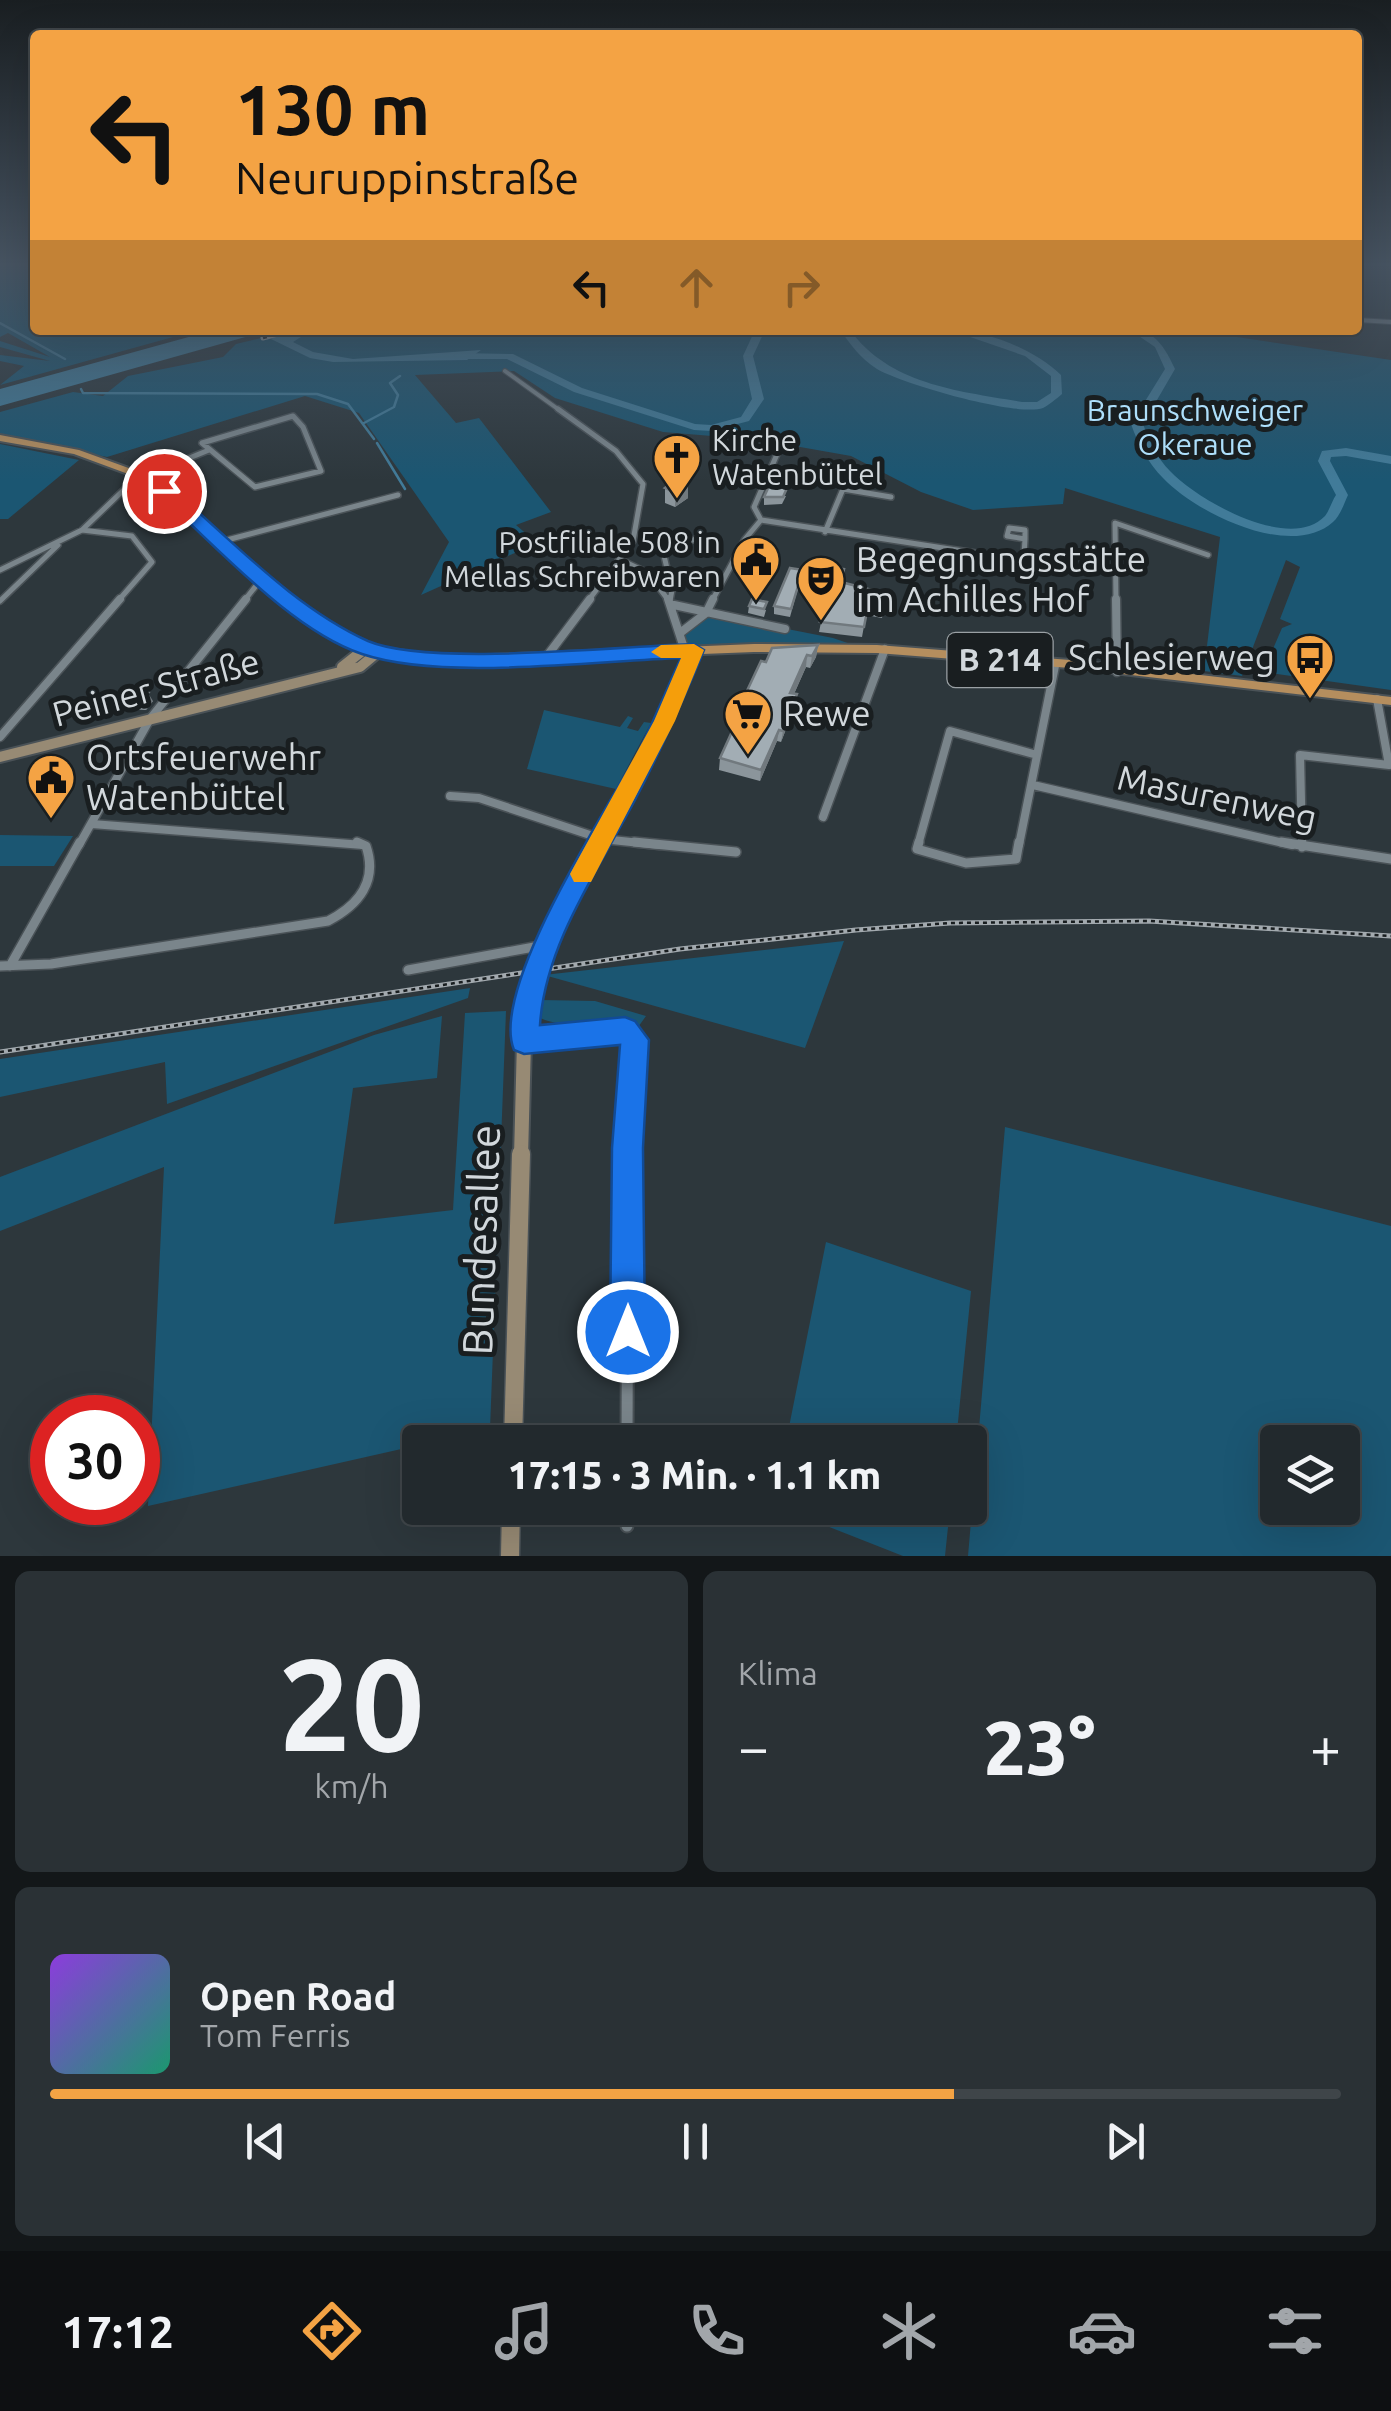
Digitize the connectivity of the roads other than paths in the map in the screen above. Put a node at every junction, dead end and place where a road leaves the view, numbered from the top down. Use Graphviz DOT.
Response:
graph roads {
  1 [pos="505,371"];
  2 [pos="0,438"];
  3 [pos="209,450"];
  4 [pos="778,452"];
  5 [pos="142,476"];
  6 [pos="398,495"];
  7 [pos="891,498"];
  8 [pos="761,520"];
  9 [pos="82,530"];
  10 [pos="826,532"];
  11 [pos="1024,538"];
  12 [pos="697,540"];
  13 [pos="223,541"];
  14 [pos="62,542"];
  15 [pos="1208,556"];
  16 [pos="25,558"];
  17 [pos="619,558"];
  18 [pos="41,562"];
  19 [pos="0,570"];
  20 [pos="263,578"];
  21 [pos="0,601"];
  22 [pos="672,603"];
  23 [pos="706,613"];
  24 [pos="785,628"];
  25 [pos="680,633"];
  26 [pos="372,650"];
  27 [pos="885,650"];
  28 [pos="690,651"];
  29 [pos="547,656"];
  30 [pos="1055,666"];
  31 [pos="1117,672"];
  32 [pos="1384,700"];
  33 [pos="150,719"];
  34 [pos="0,737"];
  35 [pos="1037,756"];
  36 [pos="0,757"];
  37 [pos="1390,765"];
  38 [pos="1032,785"];
  39 [pos="450,796"];
  40 [pos="823,817"];
  41 [pos="92,824"];
  42 [pos="602,839"];
  43 [pos="1302,848"];
  44 [pos="736,852"];
  45 [pos="1391,859"];
  46 [pos="545,945"];
  47 [pos="5,966"];
  48 [pos="408,970"];
  49 [pos="524,1040"];
  50 [pos="513,1425"];
  51 [pos="628,1425"];
  52 [pos="511,1525"];
  53 [pos="510,1556"];
  1 -- 17 [label="street"];
  2 -- 5 [label="main road, B 214"];
  3 -- 3 [label="street"];
  3 -- 5 [label="street"];
  4 -- 8 [label="street"];
  5 -- 9 [label="street"];
  5 -- 13 [label="main road, B 214"];
  6 -- 13 [label="street"];
  7 -- 10 [label="street"];
  8 -- 10 [label="street"];
  8 -- 23 [label="street"];
  9 -- 14 [label="street"];
  9 -- 34 [label="street"];
  10 -- 11 [label="street"];
  12 -- 22 [label="street"];
  13 -- 20 [label="main road, B 214"];
  14 -- 16 [label="street"];
  14 -- 18 [label="street"];
  15 -- 31 [label="street"];
  16 -- 18 [label="street"];
  16 -- 19 [label="street"];
  17 -- 22 [label="street"];
  17 -- 29 [label="street"];
  18 -- 21 [label="street"];
  20 -- 26 [label="main road, B 214"];
  20 -- 33 [label="street"];
  22 -- 23 [label="street"];
  22 -- 25 [label="street"];
  23 -- 24 [label="street"];
  23 -- 25 [label="street"];
  25 -- 28 [label="street"];
  26 -- 29 [label="main road, B 214"];
  26 -- 33 [label="main road, Peiner Straße"];
  27 -- 28 [label="main road, B 214"];
  27 -- 30 [label="main road, B 214"];
  27 -- 40 [label="street"];
  28 -- 29 [label="main road, B 214"];
  28 -- 42 [label="main road, Bundesallee"];
  30 -- 31 [label="main road, B 214"];
  30 -- 35 [label="street"];
  31 -- 32 [label="main road, B 214"];
  32 -- 37 [label="street"];
  33 -- 36 [label="main road, Peiner Straße"];
  33 -- 41 [label="street"];
  35 -- 38 [label="street"];
  35 -- 38 [label="street"];
  37 -- 43 [label="street"];
  38 -- 43 [label="street, Masurenweg"];
  39 -- 42 [label="street"];
  41 -- 47 [label="street"];
  41 -- 47 [label="street"];
  42 -- 44 [label="street"];
  42 -- 46 [label="main road, Bundesallee"];
  43 -- 45 [label="street, Masurenweg"];
  46 -- 48 [label="street"];
  46 -- 49 [label="main road, Bundesallee"];
  49 -- 50 [label="main road, Bundesallee"];
  49 -- 51 [label="street"];
  52 -- 53 [label="main road"];
}
